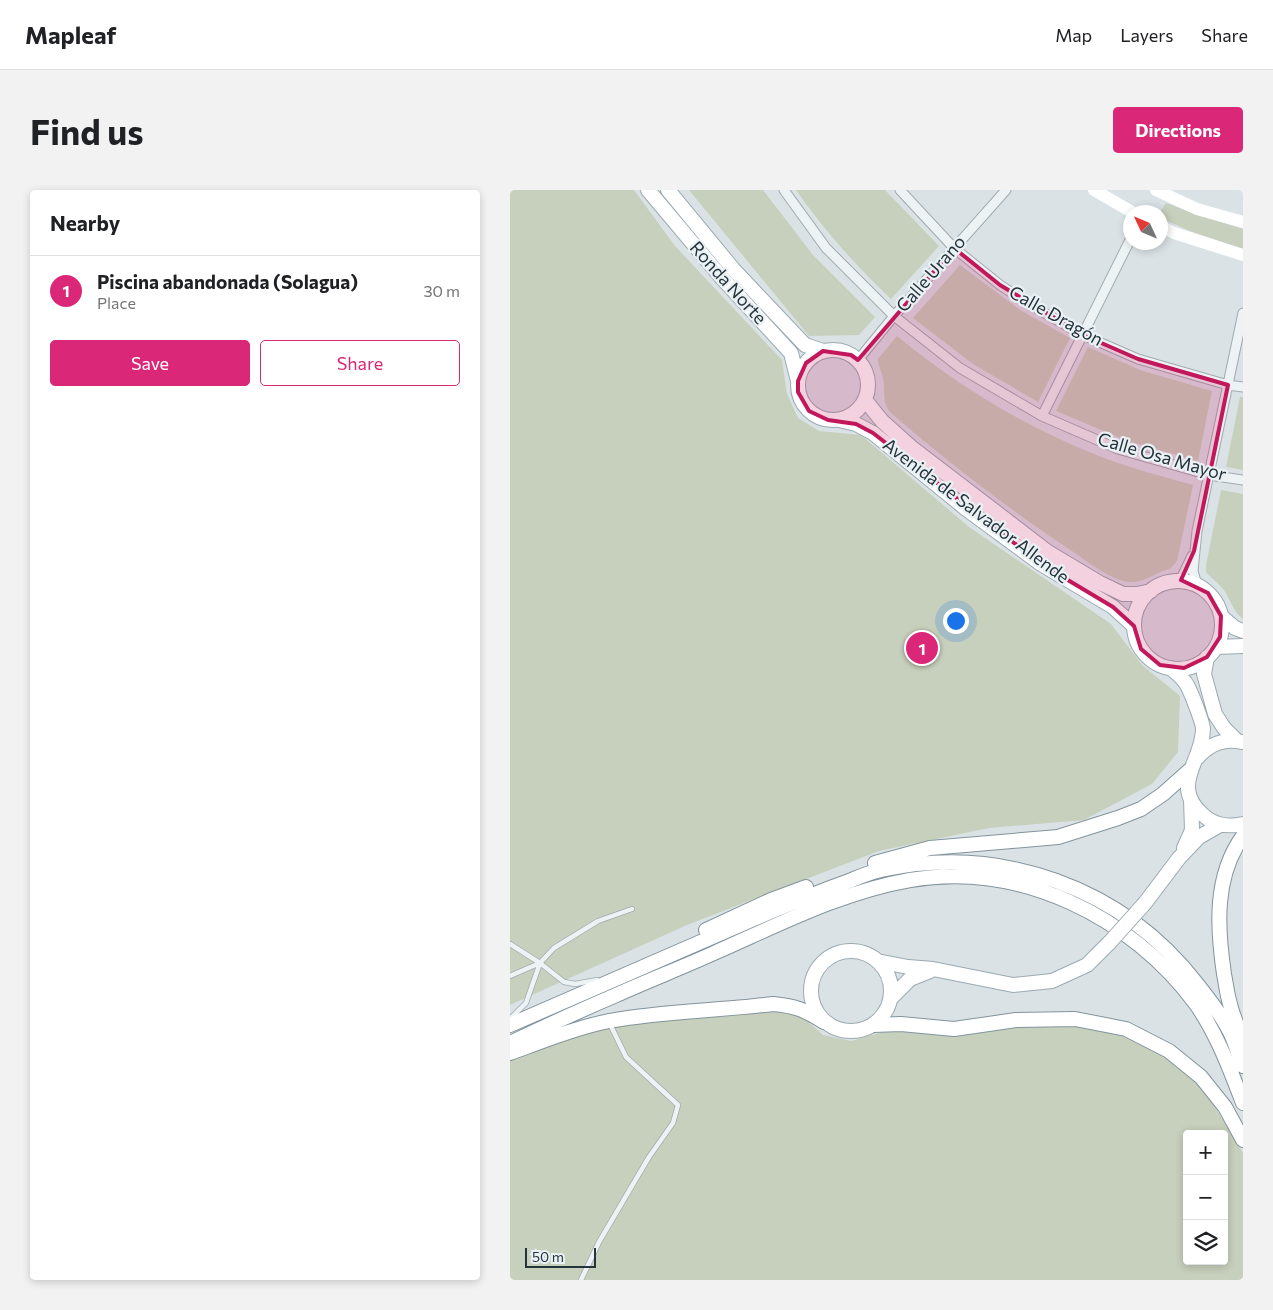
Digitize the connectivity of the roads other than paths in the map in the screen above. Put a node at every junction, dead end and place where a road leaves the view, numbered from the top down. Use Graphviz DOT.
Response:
graph roads {
  1 [pos="648,190"];
  2 [pos="668,190"];
  3 [pos="784,190"];
  4 [pos="900,190"];
  5 [pos="1006,190"];
  6 [pos="1094,190"];
  7 [pos="1156,190"];
  8 [pos="1123,207"];
  9 [pos="1243,222"];
  10 [pos="1168,230"];
  11 [pos="954,248"];
  12 [pos="1125,250"];
  13 [pos="1243,255"];
  14 [pos="1243,313"];
  15 [pos="894,316"];
  16 [pos="1084,334"];
  17 [pos="823,351"];
  18 [pos="858,360"];
  19 [pos="798,381"];
  20 [pos="1228,385"];
  21 [pos="1243,388"];
  22 [pos="865,400"];
  23 [pos="1042,416"];
  24 [pos="839,420"];
  25 [pos="1209,475"];
  26 [pos="1243,480"];
  27 [pos="1194,551"];
  28 [pos="1180,581"];
  29 [pos="1197,586"];
  30 [pos="1151,590"];
  31 [pos="1221,616"];
  32 [pos="1134,626"];
  33 [pos="1243,631"];
  34 [pos="1243,646"];
  35 [pos="1212,652"];
  36 [pos="1171,668"];
  37 [pos="1240,742"];
  38 [pos="1193,765"];
  39 [pos="1191,799"];
  40 [pos="1243,824"];
  41 [pos="1220,825"];
  42 [pos="1243,836"];
  43 [pos="1180,858"];
  44 [pos="632,910"];
  45 [pos="510,944"];
  46 [pos="877,961"];
  47 [pos="540,964"];
  48 [pos="933,969"];
  49 [pos="510,976"];
  50 [pos="596,980"];
  51 [pos="890,999"];
  52 [pos="510,1019"];
  53 [pos="609,1021"];
  54 [pos="824,1022"];
  55 [pos="873,1025"];
  56 [pos="510,1026"];
  57 [pos="1243,1041"];
  58 [pos="510,1043"];
  59 [pos="510,1053"];
  60 [pos="1243,1066"];
  61 [pos="1243,1103"];
  62 [pos="1243,1140"];
  63 [pos="581,1280"];
  1 -- 19 [label="main road, Ronda Norte"];
  2 -- 17 [label="main road, Ronda Norte"];
  3 -- 15 [label="street, Calle Osa Mayor"];
  4 -- 11 [label="street, Calle Dragón"];
  5 -- 11 [label="street, Calle Urano"];
  6 -- 8 [label="main road"];
  7 -- 9 [label="main road"];
  10 -- 13 [label="main road"];
  11 -- 15 [label="street, Calle Urano"];
  11 -- 16 [label="street, Calle Dragón"];
  12 -- 16 [label="street"];
  14 -- 20 [label="street"];
  15 -- 18 [label="street, Calle Urano"];
  15 -- 23 [label="street, Calle Osa Mayor"];
  16 -- 20 [label="street, Calle Dragón"];
  16 -- 23 [label="street"];
  17 -- 18 [label="main road"];
  17 -- 19 [label="main road"];
  18 -- 22 [label="main road"];
  19 -- 24 [label="main road"];
  20 -- 21 [label="street, Calle Dragón"];
  20 -- 25 [label="street"];
  22 -- 24 [label="main road"];
  22 -- 30 [label="main road, Avenida de Salvador Allende"];
  23 -- 25 [label="street, Calle Osa Mayor"];
  24 -- 32 [label="main road, Avenida de Salvador Allende"];
  25 -- 26 [label="street, Calle Osa Mayor"];
  25 -- 27 [label="street"];
  27 -- 28 [label="street"];
  27 -- 29 [label="street"];
  28 -- 29 [label="main road"];
  28 -- 30 [label="main road"];
  29 -- 31 [label="main road"];
  30 -- 32 [label="main road"];
  31 -- 33 [label="main road"];
  31 -- 35 [label="main road"];
  32 -- 36 [label="main road"];
  34 -- 35 [label="main road"];
  35 -- 36 [label="main road"];
  35 -- 37 [label="main road"];
  36 -- 38 [label="main road"];
  37 -- 38 [label="main road"];
  38 -- 39 [label="main road"];
  38 -- 50 [label="main road"];
  39 -- 41 [label="main road"];
  39 -- 43 [label="main road"];
  40 -- 41 [label="main road"];
  41 -- 43 [label="main road"];
  42 -- 57 [label="main road"];
  43 -- 48 [label="main road, bridge"];
  44 -- 47 [label="lane"];
  45 -- 47 [label="lane"];
  46 -- 48 [label="main road"];
  46 -- 51 [label="main road"];
  46 -- 54 [label="main road"];
  47 -- 49 [label="lane"];
  47 -- 50 [label="lane"];
  47 -- 52 [label="lane"];
  48 -- 51 [label="main road"];
  50 -- 52 [label="main road"];
  51 -- 55 [label="main road"];
  53 -- 54 [label="main road"];
  53 -- 59 [label="main road"];
  53 -- 63 [label="lane"];
  54 -- 55 [label="main road"];
  55 -- 62 [label="main road"];
  56 -- 60 [label="main road"];
  58 -- 61 [label="main road"];
}
